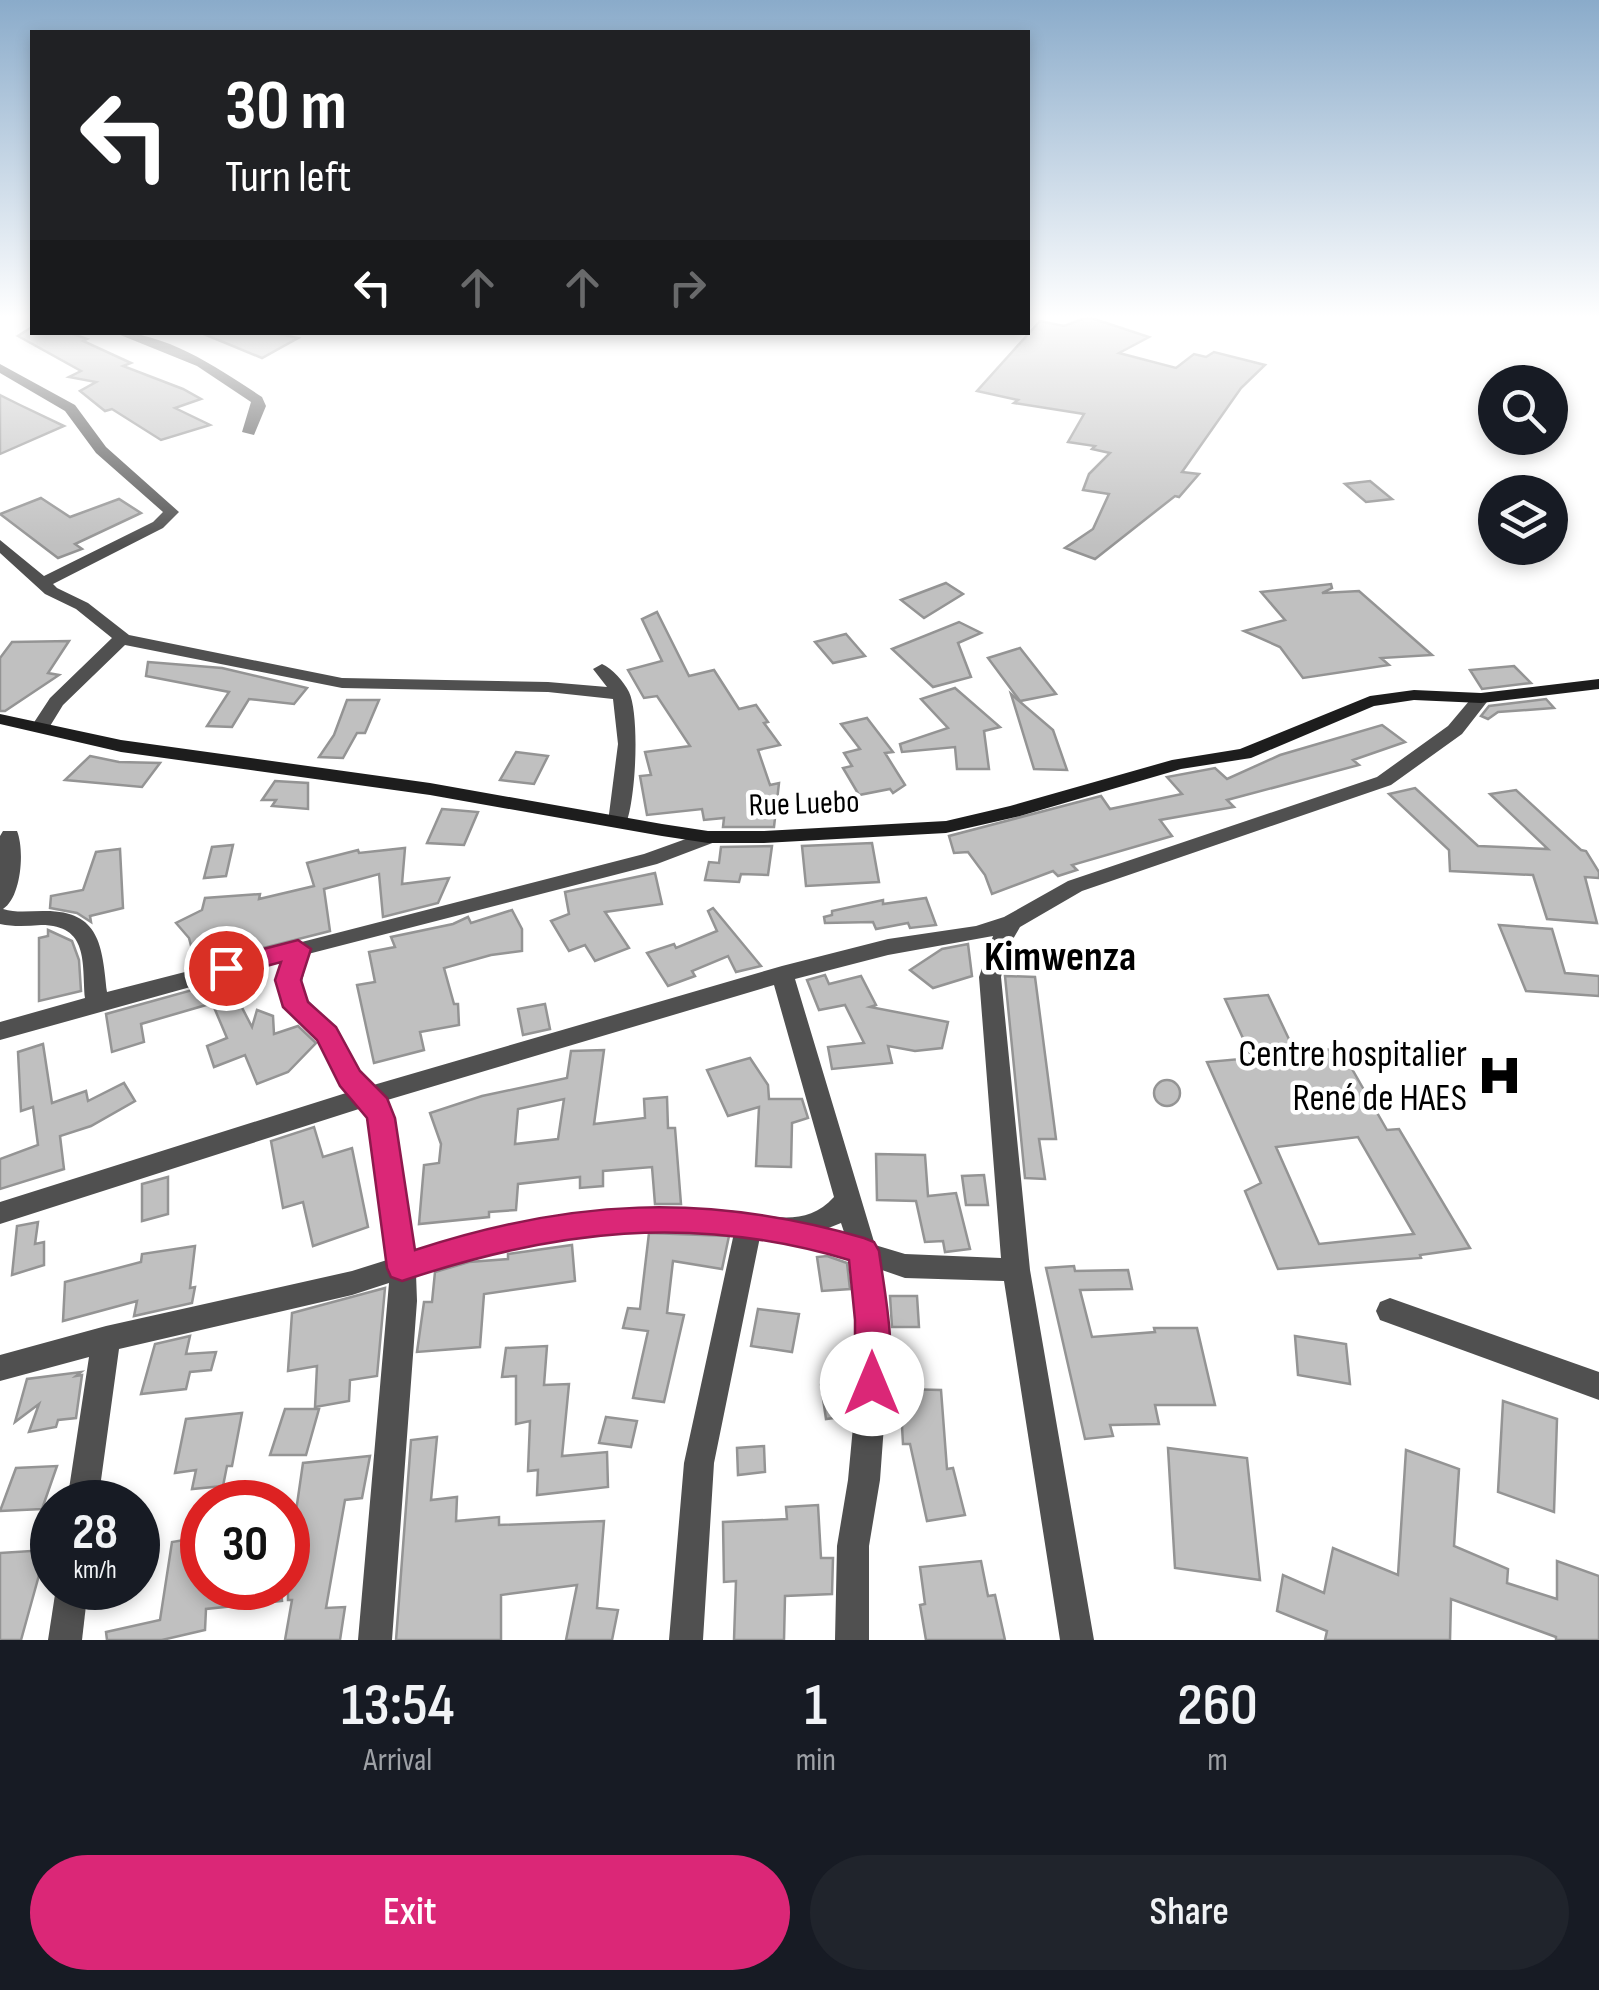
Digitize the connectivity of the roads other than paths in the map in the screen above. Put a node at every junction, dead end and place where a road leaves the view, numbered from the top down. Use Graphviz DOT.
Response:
graph roads {
  1 [pos="45,394"];
  2 [pos="247,394"];
  3 [pos="249,432"];
  4 [pos="0,545"];
  5 [pos="45,582"];
  6 [pos="121,639"];
  7 [pos="602,669"];
  8 [pos="1599,684"];
  9 [pos="621,694"];
  10 [pos="1481,698"];
  11 [pos="0,719"];
  12 [pos="40,727"];
  13 [pos="618,822"];
  14 [pos="10,836"];
  15 [pos="708,837"];
  16 [pos="0,903"];
  17 [pos="0,916"];
  18 [pos="1012,922"];
  19 [pos="298,949"];
  20 [pos="782,974"];
  21 [pos="97,1002"];
  22 [pos="0,1031"];
  23 [pos="369,1098"];
  24 [pos="848,1200"];
  25 [pos="0,1213"];
  26 [pos="748,1225"];
  27 [pos="795,1231"];
  28 [pos="864,1251"];
  29 [pos="402,1268"];
  30 [pos="1016,1270"];
  31 [pos="1390,1311"];
  32 [pos="106,1339"];
  33 [pos="0,1368"];
  34 [pos="1599,1386"];
  35 [pos="87,1480"];
  36 [pos="69,1610"];
  37 [pos="65,1640"];
  38 [pos="375,1640"];
  39 [pos="686,1640"];
  40 [pos="852,1640"];
  41 [pos="1077,1640"];
  1 -- 5 [label="street"];
  2 -- 3 [label="street"];
  4 -- 5 [label="street"];
  5 -- 6 [label="street"];
  6 -- 9 [label="street"];
  6 -- 12 [label="street"];
  7 -- 9 [label="street"];
  8 -- 10 [label="street, Rue Luebo"];
  9 -- 13 [label="street"];
  10 -- 15 [label="street, Rue Luebo"];
  10 -- 18 [label="street"];
  11 -- 12 [label="street, Rue Luebo"];
  12 -- 13 [label="street, Rue Luebo"];
  13 -- 15 [label="street, Rue Luebo"];
  14 -- 16 [label="street"];
  15 -- 19 [label="street"];
  17 -- 21 [label="street"];
  18 -- 20 [label="street"];
  18 -- 30 [label="street"];
  19 -- 21 [label="street"];
  19 -- 23 [label="street"];
  20 -- 23 [label="street"];
  20 -- 24 [label="street"];
  21 -- 22 [label="street"];
  23 -- 25 [label="street"];
  23 -- 29 [label="street"];
  24 -- 27 [label="street"];
  24 -- 28 [label="street"];
  26 -- 27 [label="street"];
  26 -- 29 [label="street"];
  26 -- 39 [label="street"];
  27 -- 28 [label="street"];
  28 -- 30 [label="street"];
  28 -- 40 [label="street"];
  29 -- 32 [label="street"];
  29 -- 38 [label="street"];
  30 -- 41 [label="street"];
  31 -- 34 [label="street"];
  32 -- 33 [label="street"];
  32 -- 35 [label="street"];
  36 -- 37 [label="street"];
}
